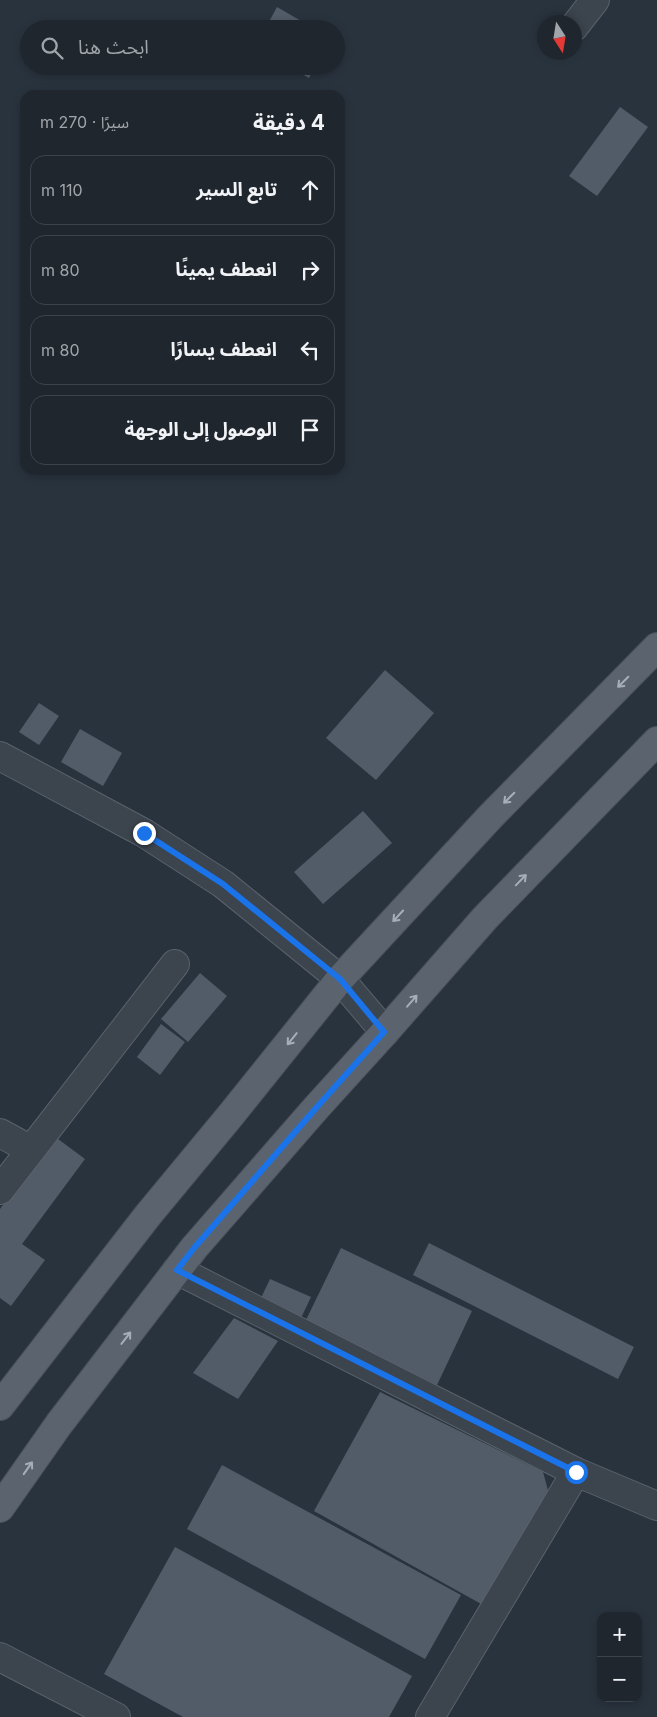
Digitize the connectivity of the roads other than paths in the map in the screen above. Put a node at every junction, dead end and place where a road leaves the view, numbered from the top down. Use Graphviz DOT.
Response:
graph roads {
  1 [pos="595,0"];
  2 [pos="582,17"];
  3 [pos="657,647"];
  4 [pos="657,741"];
  5 [pos="0,756"];
  6 [pos="175,964"];
  7 [pos="340,979"];
  8 [pos="384,1032"];
  9 [pos="0,1133"];
  10 [pos="31,1150"];
  11 [pos="0,1190"];
  12 [pos="177,1270"];
  13 [pos="0,1406"];
  14 [pos="576,1472"];
  15 [pos="657,1506"];
  16 [pos="0,1508"];
  17 [pos="0,1657"];
  18 [pos="116,1717"];
  19 [pos="430,1717"];
  1 -- 2 [label="street"];
  3 -- 7 [label="main road, one-way"];
  8 -- 4 [label="main road, one-way"];
  5 -- 7 [label="street"];
  6 -- 10 [label="street"];
  7 -- 8 [label="street"];
  7 -- 13 [label="main road, one-way"];
  8 -- 12 [label="main road"];
  9 -- 10 [label="street"];
  10 -- 11 [label="street"];
  12 -- 14 [label="street"];
  16 -- 12 [label="main road, one-way"];
  14 -- 15 [label="street"];
  14 -- 19 [label="street"];
  17 -- 18 [label="street"];
}
